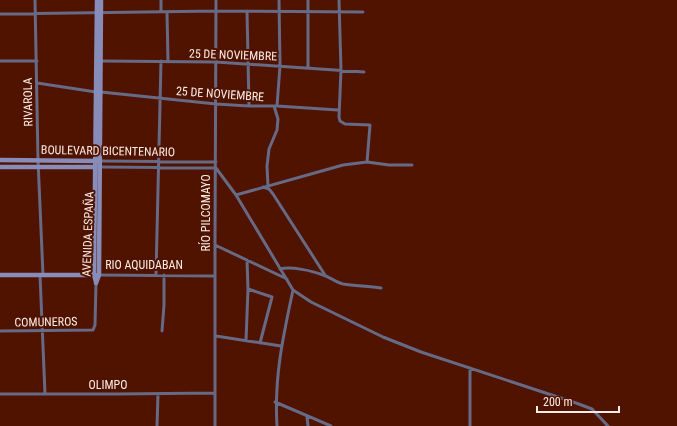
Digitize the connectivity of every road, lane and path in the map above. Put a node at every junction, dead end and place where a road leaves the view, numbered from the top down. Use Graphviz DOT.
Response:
graph roads {
  1 [pos="36,0"];
  2 [pos="97,0"];
  3 [pos="101,0"];
  4 [pos="161,0"];
  5 [pos="216,0"];
  6 [pos="279,0"];
  7 [pos="308,0"];
  8 [pos="339,0"];
  9 [pos="309,10"];
  10 [pos="217,11"];
  11 [pos="247,11"];
  12 [pos="279,11"];
  13 [pos="339,11"];
  14 [pos="161,12"];
  15 [pos="167,12"];
  16 [pos="363,12"];
  17 [pos="99,13"];
  18 [pos="0,14"];
  19 [pos="36,14"];
  20 [pos="0,61"];
  21 [pos="37,61"];
  22 [pos="101,61"];
  23 [pos="161,61"];
  24 [pos="168,62"];
  25 [pos="216,62"];
  26 [pos="248,64"];
  27 [pos="280,66"];
  28 [pos="308,67"];
  29 [pos="341,70"];
  30 [pos="364,72"];
  31 [pos="37,83"];
  32 [pos="99,92"];
  33 [pos="160,98"];
  34 [pos="216,104"];
  35 [pos="249,106"];
  36 [pos="276,106"];
  37 [pos="338,110"];
  38 [pos="0,160"];
  39 [pos="38,160"];
  40 [pos="98,161"];
  41 [pos="159,161"];
  42 [pos="216,162"];
  43 [pos="367,162"];
  44 [pos="412,165"];
  45 [pos="0,167"];
  46 [pos="38,167"];
  47 [pos="98,167"];
  48 [pos="159,168"];
  49 [pos="216,168"];
  50 [pos="268,186"];
  51 [pos="263,187"];
  52 [pos="236,195"];
  53 [pos="215,245"];
  54 [pos="247,260"];
  55 [pos="280,269"];
  56 [pos="0,275"];
  57 [pos="96,275"];
  58 [pos="156,275"];
  59 [pos="164,275"];
  60 [pos="325,275"];
  61 [pos="42,276"];
  62 [pos="216,276"];
  63 [pos="287,280"];
  64 [pos="96,283"];
  65 [pos="381,288"];
  66 [pos="248,289"];
  67 [pos="293,290"];
  68 [pos="0,331"];
  69 [pos="43,331"];
  70 [pos="162,331"];
  71 [pos="216,336"];
  72 [pos="246,341"];
  73 [pos="260,343"];
  74 [pos="281,346"];
  75 [pos="470,368"];
  76 [pos="215,393"];
  77 [pos="0,394"];
  78 [pos="45,394"];
  79 [pos="158,394"];
  80 [pos="275,402"];
  81 [pos="308,417"];
  82 [pos="157,426"];
  83 [pos="215,426"];
  84 [pos="277,426"];
  85 [pos="308,426"];
  86 [pos="331,426"];
  87 [pos="470,426"];
  88 [pos="608,426"];
  1 -- 19 [label="street, RIVAROLA"];
  2 -- 17 [label="street, AVENIDA ESPAÑA"];
  3 -- 17 [label="street, AVENIDA ESPAÑA"];
  4 -- 14 [label="street"];
  5 -- 10 [label="street, RÍO PILCOMAYO"];
  6 -- 12 [label="street"];
  7 -- 9 [label="street"];
  8 -- 13 [label="street"];
  9 -- 12 [label="street"];
  9 -- 13 [label="street"];
  9 -- 28 [label="street"];
  10 -- 11 [label="street"];
  10 -- 15 [label="street"];
  10 -- 25 [label="street, RÍO PILCOMAYO"];
  11 -- 12 [label="street"];
  11 -- 26 [label="street"];
  12 -- 27 [label="street"];
  13 -- 16 [label="street"];
  13 -- 29 [label="street"];
  14 -- 15 [label="street"];
  14 -- 17 [label="street"];
  15 -- 24 [label="street"];
  17 -- 19 [label="street"];
  17 -- 22 [label="street, AVENIDA ESPAÑA"];
  17 -- 32 [label="street, AVENIDA ESPAÑA"];
  18 -- 19 [label="street"];
  19 -- 21 [label="street, RIVAROLA"];
  20 -- 21 [label="street"];
  21 -- 31 [label="street, RIVAROLA"];
  22 -- 23 [label="street, 25 DE NOVIEMBRE"];
  22 -- 32 [label="street, AVENIDA ESPAÑA"];
  23 -- 24 [label="street, 25 DE NOVIEMBRE"];
  23 -- 33 [label="street"];
  24 -- 25 [label="street, 25 DE NOVIEMBRE"];
  25 -- 26 [label="street, 25 DE NOVIEMBRE"];
  25 -- 34 [label="street, RÍO PILCOMAYO"];
  26 -- 27 [label="street, 25 DE NOVIEMBRE"];
  26 -- 35 [label="street"];
  27 -- 28 [label="street, 25 DE NOVIEMBRE"];
  27 -- 36 [label="street"];
  28 -- 29 [label="street, 25 DE NOVIEMBRE"];
  29 -- 30 [label="street, 25 DE NOVIEMBRE"];
  29 -- 37 [label="street"];
  31 -- 32 [label="street, 25 DE NOVIEMBRE"];
  31 -- 39 [label="street, RIVAROLA"];
  32 -- 33 [label="street, 25 DE NOVIEMBRE"];
  32 -- 40 [label="street, AVENIDA ESPAÑA"];
  33 -- 34 [label="street, 25 DE NOVIEMBRE"];
  33 -- 41 [label="street"];
  34 -- 35 [label="street, 25 DE NOVIEMBRE"];
  34 -- 42 [label="street, RÍO PILCOMAYO"];
  35 -- 36 [label="street, 25 DE NOVIEMBRE"];
  36 -- 37 [label="street, 25 DE NOVIEMBRE"];
  36 -- 50 [label="street"];
  37 -- 43 [label="street"];
  38 -- 39 [label="street, BOULEVARD BICENTENARIO"];
  39 -- 40 [label="street, BOULEVARD BICENTENARIO"];
  39 -- 46 [label="street, RIVAROLA"];
  40 -- 41 [label="street, BOULEVARD BICENTENARIO"];
  40 -- 47 [label="street, AVENIDA ESPAÑA"];
  41 -- 42 [label="street, BOULEVARD BICENTENARIO"];
  41 -- 48 [label="street"];
  42 -- 49 [label="street, RÍO PILCOMAYO"];
  43 -- 44 [label="street"];
  43 -- 50 [label="street"];
  45 -- 46 [label="street, BOULEVARD BICENTENARIO"];
  46 -- 47 [label="street, BOULEVARD BICENTENARIO"];
  46 -- 61 [label="street, RIVAROLA"];
  47 -- 48 [label="street, BOULEVARD BICENTENARIO"];
  47 -- 57 [label="street, AVENIDA ESPAÑA"];
  48 -- 49 [label="street, BOULEVARD BICENTENARIO"];
  48 -- 58 [label="street"];
  49 -- 52 [label="street"];
  49 -- 53 [label="street, RÍO PILCOMAYO"];
  50 -- 51 [label="street"];
  51 -- 52 [label="street"];
  51 -- 60 [label="street"];
  52 -- 55 [label="street"];
  53 -- 54 [label="street"];
  53 -- 62 [label="street, RÍO PILCOMAYO"];
  54 -- 63 [label="street"];
  54 -- 66 [label="street"];
  55 -- 60 [label="street"];
  55 -- 63 [label="street"];
  56 -- 61 [label="street, RIO AQUIDABAN"];
  57 -- 58 [label="street, RIO AQUIDABAN"];
  57 -- 61 [label="street, RIO AQUIDABAN"];
  57 -- 64 [label="street, AVENIDA ESPAÑA"];
  58 -- 59 [label="street, RIO AQUIDABAN"];
  59 -- 62 [label="street, RIO AQUIDABAN"];
  59 -- 70 [label="street"];
  60 -- 65 [label="street"];
  61 -- 69 [label="street, RIVAROLA"];
  62 -- 71 [label="street, RÍO PILCOMAYO"];
  63 -- 67 [label="street"];
  64 -- 69 [label="street, COMUNEROS"];
  66 -- 72 [label="street"];
  66 -- 73 [label="street"];
  67 -- 74 [label="street"];
  67 -- 75 [label="street"];
  68 -- 69 [label="street, COMUNEROS"];
  69 -- 78 [label="street, RIVAROLA"];
  71 -- 72 [label="street"];
  71 -- 76 [label="street, RÍO PILCOMAYO"];
  72 -- 73 [label="street"];
  73 -- 74 [label="street"];
  74 -- 80 [label="street"];
  75 -- 87 [label="street"];
  75 -- 88 [label="street"];
  76 -- 79 [label="street, OLIMPO"];
  76 -- 83 [label="street, RÍO PILCOMAYO"];
  77 -- 78 [label="street, OLIMPO"];
  78 -- 79 [label="street, OLIMPO"];
  79 -- 82 [label="street"];
  80 -- 81 [label="street"];
  80 -- 84 [label="street"];
  81 -- 85 [label="street"];
  81 -- 86 [label="street"];
}
